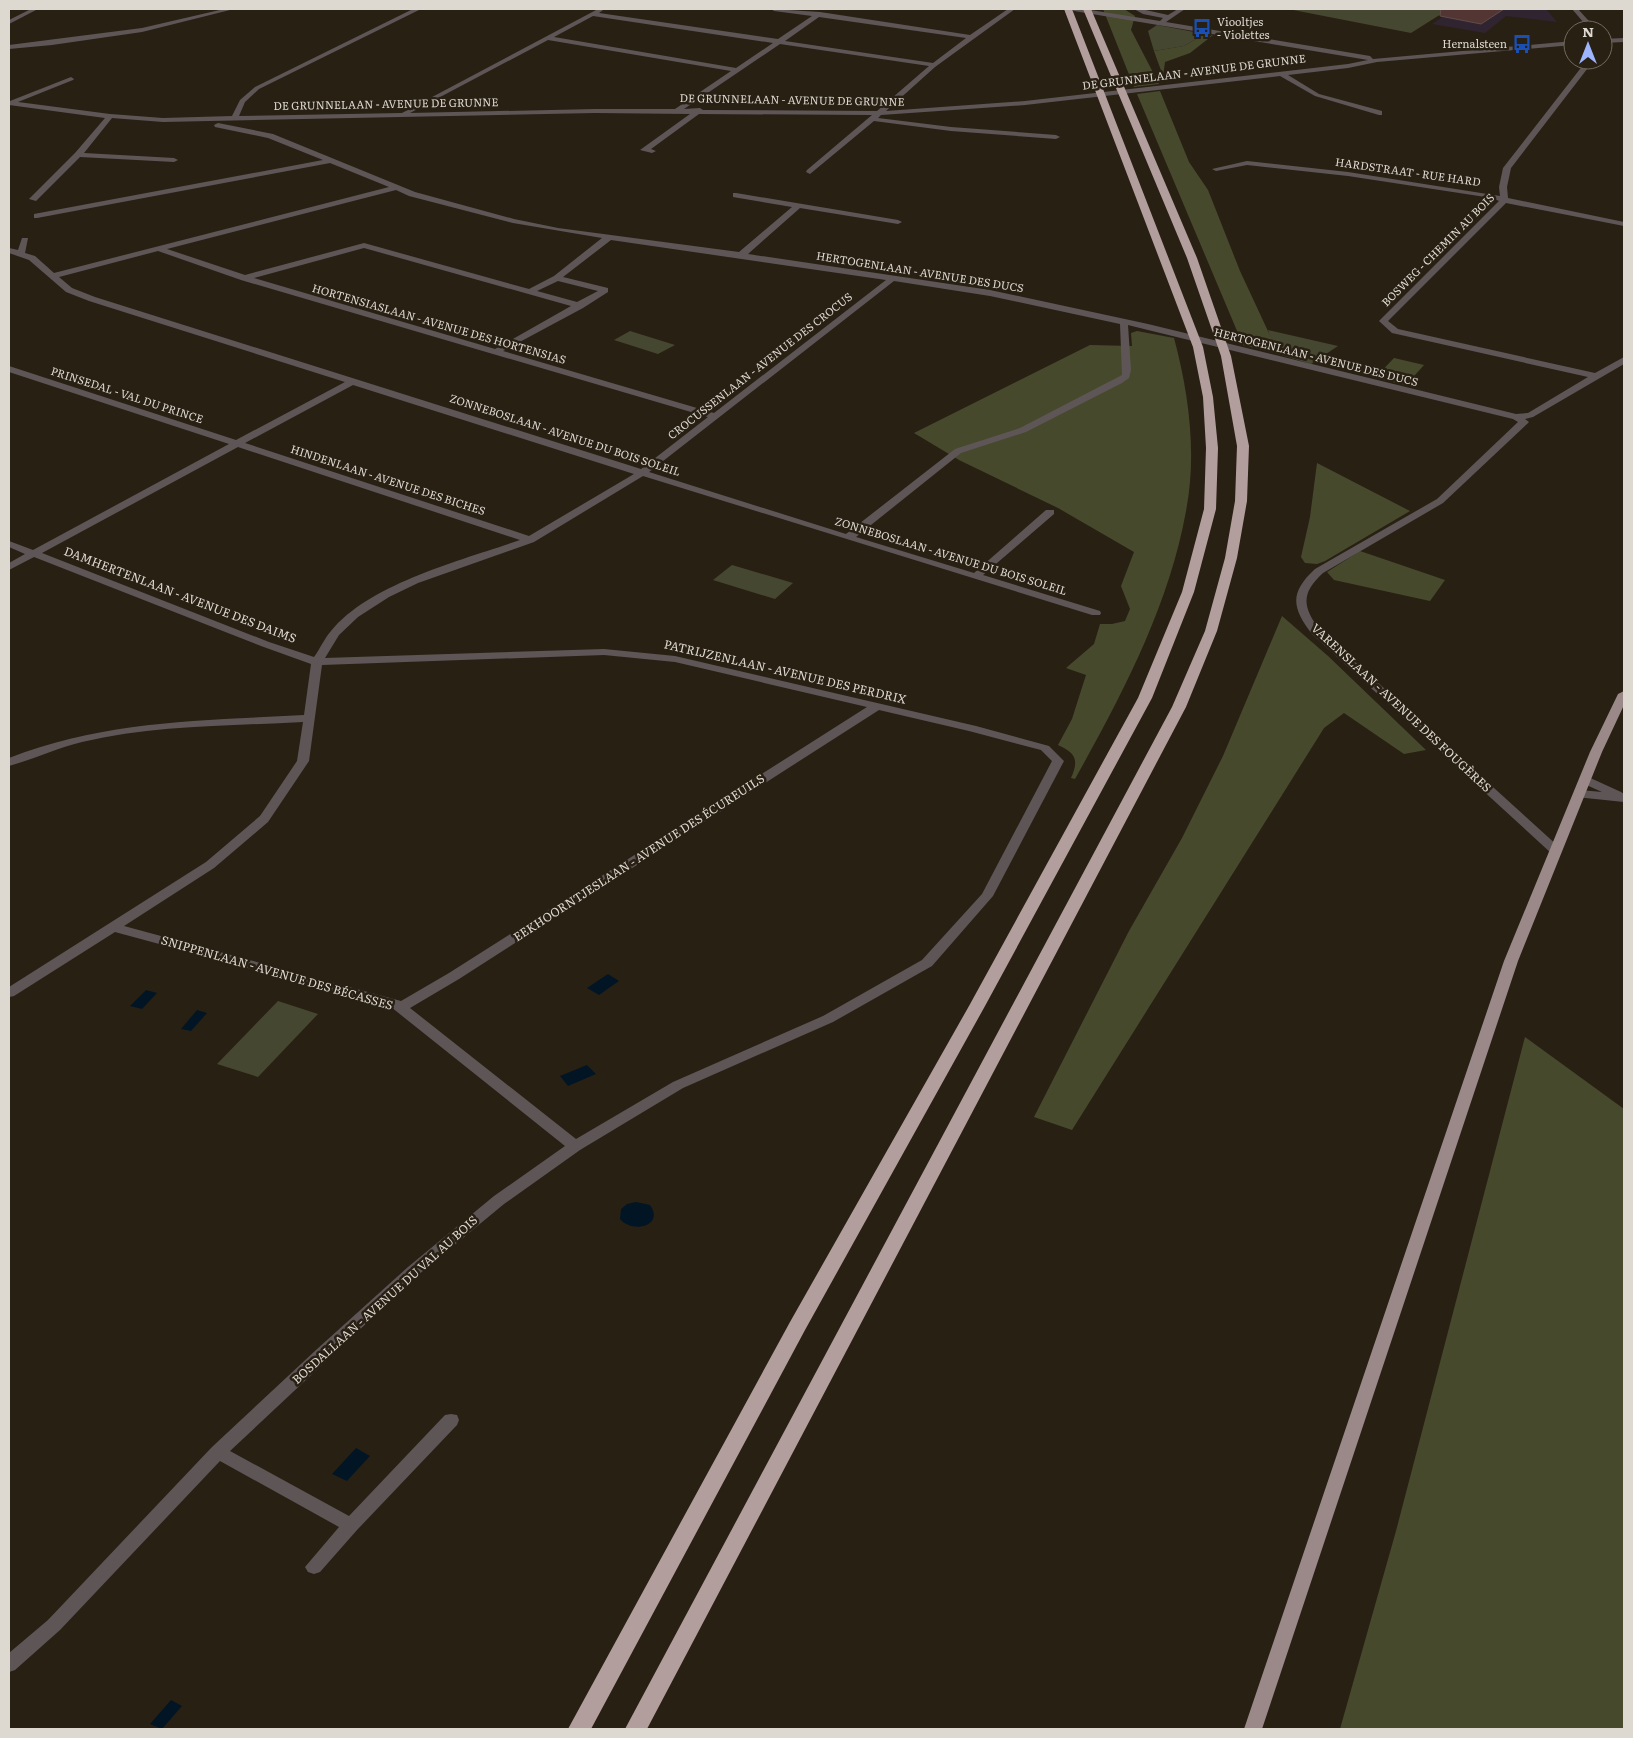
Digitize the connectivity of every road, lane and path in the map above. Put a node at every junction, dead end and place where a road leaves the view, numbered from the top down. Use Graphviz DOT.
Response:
graph roads {
  1 [pos="35,9"];
  2 [pos="231,9"];
  3 [pos="418,9"];
  4 [pos="602,9"];
  5 [pos="774,9"];
  6 [pos="828,9"];
  7 [pos="1012,9"];
  8 [pos="1068,9"];
  9 [pos="1074,9"];
  10 [pos="1087,9"];
  11 [pos="1137,9"];
  12 [pos="1182,9"];
  13 [pos="1575,9"];
  14 [pos="593,14"];
  15 [pos="818,15"];
  16 [pos="1170,17"];
  17 [pos="1585,20"];
  18 [pos="9,22"];
  19 [pos="1158,24"];
  20 [pos="971,37"];
  21 [pos="548,38"];
  22 [pos="777,42"];
  23 [pos="1563,44"];
  24 [pos="9,47"];
  25 [pos="1333,53"];
  26 [pos="1377,60"];
  27 [pos="1366,61"];
  28 [pos="936,65"];
  29 [pos="736,70"];
  30 [pos="1583,70"];
  31 [pos="1280,73"];
  32 [pos="71,79"];
  33 [pos="9,103"];
  34 [pos="678,110"];
  35 [pos="700,110"];
  36 [pos="879,113"];
  37 [pos="1379,113"];
  38 [pos="405,115"];
  39 [pos="110,116"];
  40 [pos="235,118"];
  41 [pos="266,118"];
  42 [pos="871,119"];
  43 [pos="186,120"];
  44 [pos="262,133"];
  45 [pos="1056,137"];
  46 [pos="652,151"];
  47 [pos="78,155"];
  48 [pos="174,160"];
  49 [pos="331,161"];
  50 [pos="1216,169"];
  51 [pos="810,172"];
  52 [pos="396,188"];
  53 [pos="736,195"];
  54 [pos="33,199"];
  55 [pos="1504,200"];
  56 [pos="799,205"];
  57 [pos="37,216"];
  58 [pos="898,222"];
  59 [pos="1624,224"];
  60 [pos="609,237"];
  61 [pos="24,240"];
  62 [pos="159,249"];
  63 [pos="9,250"];
  64 [pos="21,253"];
  65 [pos="741,255"];
  66 [pos="52,276"];
  67 [pos="244,278"];
  68 [pos="557,278"];
  69 [pos="893,278"];
  70 [pos="529,292"];
  71 [pos="580,306"];
  72 [pos="1124,324"];
  73 [pos="496,352"];
  74 [pos="1624,360"];
  75 [pos="9,369"];
  76 [pos="1596,376"];
  77 [pos="353,381"];
  78 [pos="714,416"];
  79 [pos="1516,417"];
  80 [pos="238,444"];
  81 [pos="642,473"];
  82 [pos="1050,512"];
  83 [pos="848,538"];
  84 [pos="530,540"];
  85 [pos="9,544"];
  86 [pos="34,554"];
  87 [pos="9,567"];
  88 [pos="976,576"];
  89 [pos="1096,613"];
  90 [pos="317,662"];
  91 [pos="1624,694"];
  92 [pos="875,707"];
  93 [pos="308,718"];
  94 [pos="9,762"];
  95 [pos="1058,762"];
  96 [pos="1586,780"];
  97 [pos="1580,794"];
  98 [pos="1624,798"];
  99 [pos="1556,850"];
  100 [pos="113,927"];
  101 [pos="9,993"];
  102 [pos="401,1008"];
  103 [pos="575,1146"];
  104 [pos="451,1420"];
  105 [pos="218,1452"];
  106 [pos="351,1526"];
  107 [pos="314,1567"];
  108 [pos="9,1664"];
  109 [pos="579,1729"];
  110 [pos="636,1729"];
  111 [pos="1253,1729"];
  1 -- 18 [label="street"];
  2 -- 24 [label="street"];
  3 -- 40 [label="street"];
  4 -- 14 [label="street"];
  5 -- 15 [label="street"];
  6 -- 15 [label="street"];
  7 -- 20 [label="street"];
  8 -- 109 [label="highway"];
  9 -- 19 [label="street"];
  10 -- 110 [label="highway"];
  11 -- 16 [label="street"];
  12 -- 16 [label="street"];
  13 -- 17 [label="street"];
  14 -- 21 [label="street"];
  14 -- 22 [label="street"];
  15 -- 20 [label="street"];
  15 -- 22 [label="street"];
  16 -- 19 [label="street"];
  19 -- 25 [label="street"];
  20 -- 28 [label="street"];
  21 -- 29 [label="street"];
  21 -- 38 [label="street"];
  22 -- 28 [label="street"];
  22 -- 29 [label="street"];
  23 -- 26 [label="street, DE GRUNNELAAN - AVENUE DE GRUNNE"];
  25 -- 26 [label="street"];
  25 -- 27 [label="street"];
  26 -- 27 [label="street, DE GRUNNELAAN - AVENUE DE GRUNNE"];
  27 -- 31 [label="street, DE GRUNNELAAN - AVENUE DE GRUNNE"];
  28 -- 36 [label="street"];
  29 -- 34 [label="street"];
  30 -- 55 [label="street, BOSWEG - CHEMIN AU BOIS"];
  31 -- 36 [label="street, DE GRUNNELAAN - AVENUE DE GRUNNE"];
  31 -- 37 [label="street"];
  32 -- 33 [label="street"];
  33 -- 39 [label="street"];
  34 -- 35 [label="street, DE GRUNNELAAN - AVENUE DE GRUNNE"];
  34 -- 38 [label="street, DE GRUNNELAAN - AVENUE DE GRUNNE"];
  35 -- 36 [label="street, DE GRUNNELAAN - AVENUE DE GRUNNE"];
  35 -- 46 [label="street"];
  36 -- 42 [label="street"];
  38 -- 41 [label="street, DE GRUNNELAAN - AVENUE DE GRUNNE"];
  39 -- 43 [label="street"];
  39 -- 47 [label="street"];
  40 -- 41 [label="street, DE GRUNNELAAN - AVENUE DE GRUNNE"];
  40 -- 43 [label="street, DE GRUNNELAAN - AVENUE DE GRUNNE"];
  41 -- 44 [label="street"];
  42 -- 45 [label="street"];
  42 -- 51 [label="street"];
  43 -- 44 [label="street, HERTOGENLAAN - AVENUE DES DUCS"];
  44 -- 49 [label="street, HERTOGENLAAN - AVENUE DES DUCS"];
  47 -- 48 [label="street"];
  47 -- 54 [label="street"];
  49 -- 52 [label="street, HERTOGENLAAN - AVENUE DES DUCS"];
  49 -- 57 [label="street"];
  50 -- 55 [label="street, HARDSTRAAT - RUE HARD"];
  52 -- 60 [label="street, HERTOGENLAAN - AVENUE DES DUCS"];
  52 -- 62 [label="street"];
  53 -- 56 [label="street"];
  55 -- 59 [label="street, HARDSTRAAT - RUE HARD"];
  55 -- 76 [label="street, BOSWEG - CHEMIN AU BOIS"];
  56 -- 58 [label="street"];
  56 -- 65 [label="street"];
  60 -- 65 [label="street, HERTOGENLAAN - AVENUE DES DUCS"];
  60 -- 68 [label="street"];
  61 -- 64 [label="street"];
  62 -- 66 [label="street"];
  62 -- 67 [label="street, HORTENSIASLAAN - AVENUE DES HORTENSIAS"];
  63 -- 64 [label="street, ZONNEBOSLAAN - AVENUE DU BOIS SOLEIL"];
  64 -- 66 [label="street, ZONNEBOSLAAN - AVENUE DU BOIS SOLEIL"];
  65 -- 69 [label="street, HERTOGENLAAN - AVENUE DES DUCS"];
  66 -- 77 [label="street, ZONNEBOSLAAN - AVENUE DU BOIS SOLEIL"];
  67 -- 70 [label="street"];
  67 -- 73 [label="street, HORTENSIASLAAN - AVENUE DES HORTENSIAS"];
  68 -- 70 [label="street"];
  68 -- 71 [label="street"];
  69 -- 72 [label="street, HERTOGENLAAN - AVENUE DES DUCS"];
  69 -- 78 [label="street, CROCUSSENLAAN - AVENUE DES CROCUS"];
  70 -- 71 [label="street"];
  71 -- 73 [label="street"];
  72 -- 79 [label="street, HERTOGENLAAN - AVENUE DES DUCS"];
  72 -- 83 [label="street"];
  73 -- 78 [label="street, HORTENSIASLAAN - AVENUE DES HORTENSIAS"];
  74 -- 76 [label="street"];
  75 -- 80 [label="street, PRINSEDAL - VAL DU PRINCE"];
  76 -- 79 [label="street"];
  77 -- 80 [label="street"];
  77 -- 81 [label="street, ZONNEBOSLAAN - AVENUE DU BOIS SOLEIL"];
  78 -- 81 [label="street, CROCUSSENLAAN - AVENUE DES CROCUS"];
  79 -- 99 [label="street, VARENSLAAN - AVENUE DES FOUGÈRES"];
  80 -- 84 [label="street, HINDENLAAN - AVENUE DES BICHES"];
  80 -- 86 [label="street"];
  81 -- 83 [label="street, ZONNEBOSLAAN - AVENUE DU BOIS SOLEIL"];
  81 -- 84 [label="street, CROCUSSENLAAN - AVENUE DES CROCUS"];
  82 -- 88 [label="street"];
  83 -- 88 [label="street, ZONNEBOSLAAN - AVENUE DU BOIS SOLEIL"];
  84 -- 90 [label="street, CROCUSSENLAAN - AVENUE DES CROCUS"];
  85 -- 86 [label="street, DAMHERTENLAAN - AVENUE DES DAIMS"];
  86 -- 87 [label="street"];
  86 -- 90 [label="street, DAMHERTENLAAN - AVENUE DES DAIMS"];
  88 -- 89 [label="street, ZONNEBOSLAAN - AVENUE DU BOIS SOLEIL"];
  90 -- 92 [label="street, PATRIJZENLAAN - AVENUE DES PERDRIX"];
  90 -- 93 [label="street"];
  91 -- 96 [label="main road"];
  92 -- 95 [label="street, PATRIJZENLAAN - AVENUE DES PERDRIX"];
  92 -- 102 [label="street, EEKHOORNTJESLAAN - AVENUE DES ÉCUREUILS"];
  93 -- 94 [label="street"];
  93 -- 100 [label="street"];
  95 -- 103 [label="street, BOSDALLAAN - AVENUE DU VAL AU BOIS"];
  96 -- 97 [label="main road"];
  96 -- 98 [label="street"];
  97 -- 98 [label="street"];
  97 -- 99 [label="main road"];
  99 -- 111 [label="main road"];
  100 -- 101 [label="street"];
  100 -- 102 [label="street, SNIPPENLAAN - AVENUE DES BÉCASSES"];
  102 -- 103 [label="street, SNIPPENLAAN - AVENUE DES BÉCASSES"];
  103 -- 105 [label="street, BOSDALLAAN - AVENUE DU VAL AU BOIS"];
  104 -- 106 [label="street"];
  105 -- 106 [label="street"];
  105 -- 108 [label="street, BOSDALLAAN - AVENUE DU VAL AU BOIS"];
  106 -- 107 [label="street"];
}
